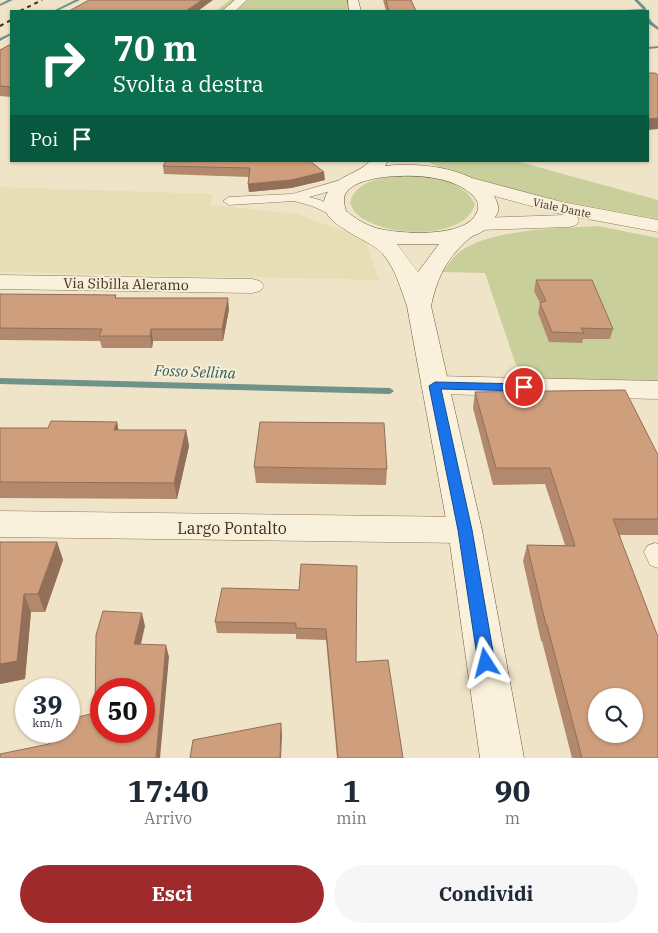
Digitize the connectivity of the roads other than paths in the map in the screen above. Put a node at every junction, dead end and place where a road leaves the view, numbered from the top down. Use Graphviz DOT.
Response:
graph roads {
  1 [pos="242,0"];
  2 [pos="229,10"];
  3 [pos="378,162"];
  4 [pos="411,162"];
  5 [pos="429,171"];
  6 [pos="356,178"];
  7 [pos="468,183"];
  8 [pos="293,198"];
  9 [pos="229,201"];
  10 [pos="336,212"];
  11 [pos="651,224"];
  12 [pos="472,228"];
  13 [pos="366,232"];
  14 [pos="0,282"];
  15 [pos="252,286"];
  16 [pos="418,306"];
  17 [pos="435,386"];
  18 [pos="658,390"];
  19 [pos="0,524"];
  20 [pos="465,530"];
  21 [pos="502,758"];
  1 -- 2 [label="main road"];
  3 -- 6 [label="main road"];
  4 -- 5 [label="main road"];
  5 -- 6 [label="main road"];
  5 -- 7 [label="main road, Viale Dante"];
  6 -- 8 [label="lane"];
  6 -- 10 [label="main road"];
  7 -- 11 [label="main road, Viale Dante"];
  7 -- 12 [label="main road"];
  8 -- 9 [label="lane"];
  8 -- 10 [label="lane"];
  10 -- 13 [label="main road"];
  11 -- 12 [label="main road"];
  12 -- 13 [label="main road"];
  12 -- 16 [label="main road"];
  13 -- 16 [label="main road"];
  14 -- 15 [label="main road, Via Sibilla Aleramo"];
  16 -- 17 [label="main road"];
  17 -- 18 [label="main road"];
  17 -- 20 [label="main road"];
  19 -- 20 [label="main road, Largo Pontalto"];
  20 -- 21 [label="main road"];
}
